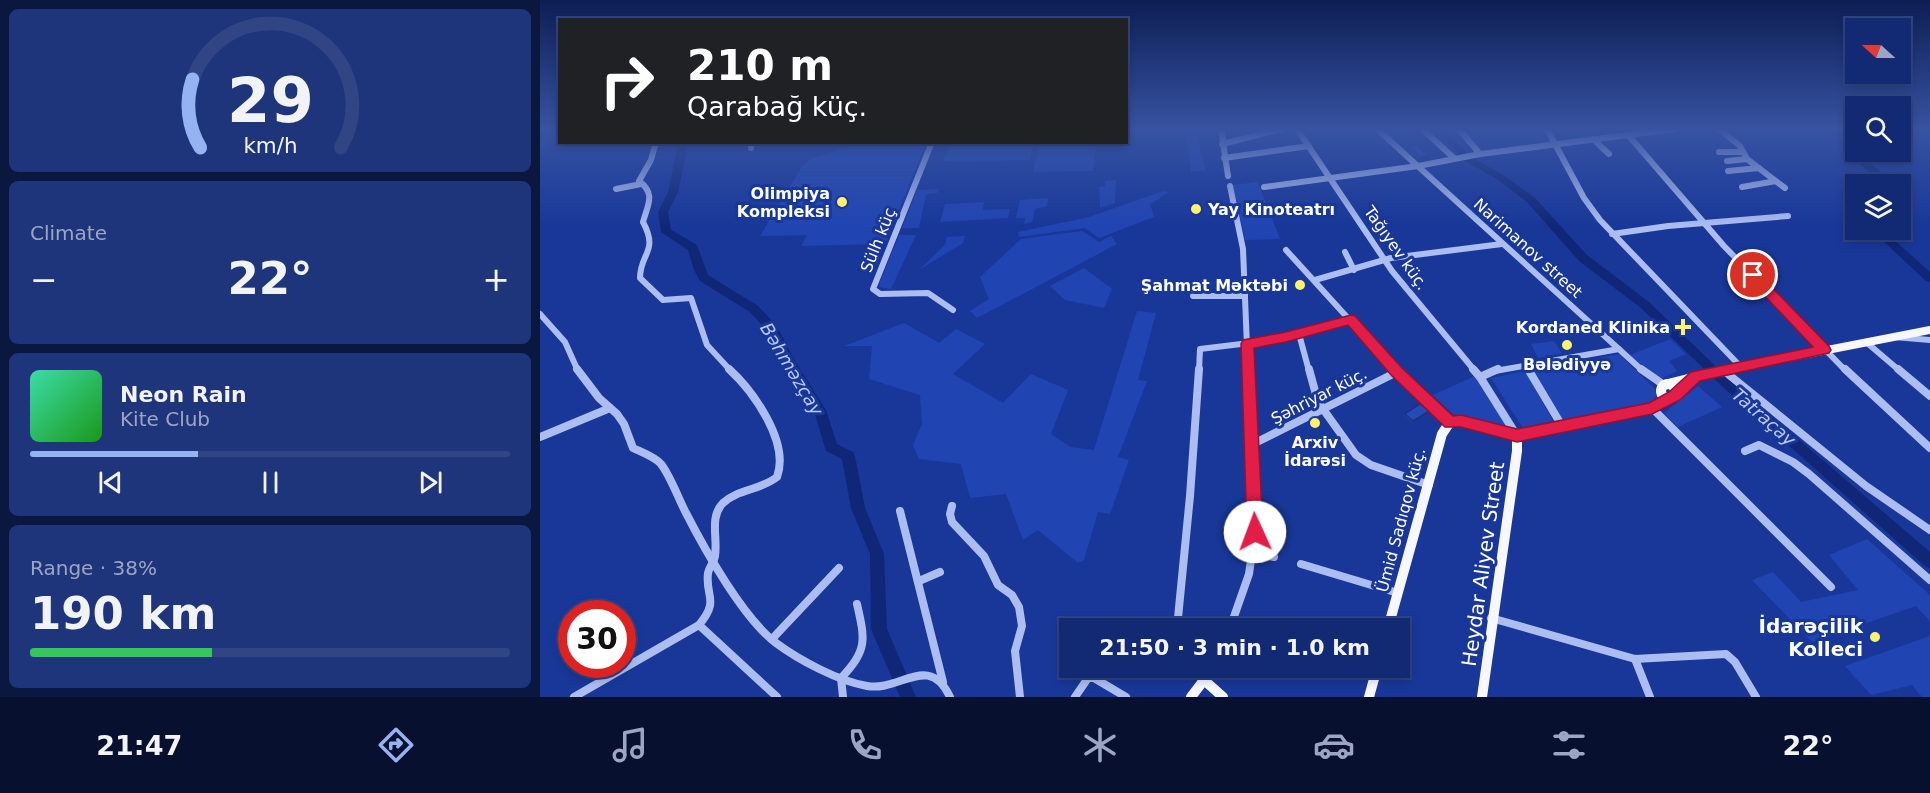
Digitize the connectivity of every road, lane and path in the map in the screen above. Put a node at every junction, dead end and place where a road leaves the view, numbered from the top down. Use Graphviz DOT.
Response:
graph roads {
  1 [pos="650,162"];
  2 [pos="924,162"];
  3 [pos="1225,162"];
  4 [pos="1320,162"];
  5 [pos="1413,162"];
  6 [pos="1439,162"];
  7 [pos="1565,162"];
  8 [pos="1651,162"];
  9 [pos="1751,162"];
  10 [pos="1418,166"];
  11 [pos="1759,168"];
  12 [pos="1728,171"];
  13 [pos="1228,176"];
  14 [pos="1331,177"];
  15 [pos="1776,180"];
  16 [pos="641,183"];
  17 [pos="1230,186"];
  18 [pos="1742,187"];
  19 [pos="1264,188"];
  20 [pos="1785,188"];
  21 [pos="616,189"];
  22 [pos="1788,216"];
  23 [pos="1704,223"];
  24 [pos="1612,234"];
  25 [pos="1502,244"];
  26 [pos="1286,250"];
  27 [pos="1346,252"];
  28 [pos="1385,260"];
  29 [pos="1354,270"];
  30 [pos="1315,280"];
  31 [pos="1193,296"];
  32 [pos="1245,296"];
  33 [pos="953,310"];
  34 [pos="540,314"];
  35 [pos="1351,319"];
  36 [pos="1930,330"];
  37 [pos="1299,334"];
  38 [pos="1892,336"];
  39 [pos="1930,340"];
  40 [pos="1866,342"];
  41 [pos="1247,344"];
  42 [pos="1619,348"];
  43 [pos="1824,350"];
  44 [pos="1525,364"];
  45 [pos="1741,367"];
  46 [pos="1723,370"];
  47 [pos="1397,372"];
  48 [pos="1696,376"];
  49 [pos="1480,377"];
  50 [pos="1662,388"];
  51 [pos="1675,395"];
  52 [pos="1930,396"];
  53 [pos="1655,407"];
  54 [pos="610,408"];
  55 [pos="1322,409"];
  56 [pos="1450,422"];
  57 [pos="1562,426"];
  58 [pos="1517,435"];
  59 [pos="540,437"];
  60 [pos="1253,444"];
  61 [pos="1930,448"];
  62 [pos="1745,451"];
  63 [pos="1429,484"];
  64 [pos="952,506"];
  65 [pos="900,511"];
  66 [pos="1930,531"];
  67 [pos="1254,553"];
  68 [pos="1274,556"];
  69 [pos="714,564"];
  70 [pos="1301,564"];
  71 [pos="839,568"];
  72 [pos="940,572"];
  73 [pos="1930,580"];
  74 [pos="919,581"];
  75 [pos="1831,587"];
  76 [pos="1398,593"];
  77 [pos="857,603"];
  78 [pos="1178,618"];
  79 [pos="1233,618"];
  80 [pos="1392,618"];
  81 [pos="1491,618"];
  82 [pos="699,625"];
  83 [pos="772,639"];
  84 [pos="1635,659"];
  85 [pos="841,678"];
  86 [pos="1088,678"];
  87 [pos="1374,678"];
  88 [pos="1204,680"];
  89 [pos="943,682"];
  90 [pos="574,697"];
  91 [pos="777,697"];
  92 [pos="843,697"];
  93 [pos="950,697"];
  94 [pos="1020,697"];
  95 [pos="1075,697"];
  96 [pos="1126,697"];
  97 [pos="1191,697"];
  98 [pos="1223,697"];
  99 [pos="1369,697"];
  100 [pos="1482,697"];
  101 [pos="1650,697"];
  102 [pos="1756,697"];
  1 -- 16 [label="street"];
  2 -- 33 [label="street, Sülh küç"];
  3 -- 13 [label="street"];
  4 -- 14 [label="street, Tağıyev küç."];
  5 -- 10 [label="street, Narimanov street"];
  6 -- 10 [label="street"];
  7 -- 24 [label="street"];
  8 -- 23 [label="street"];
  9 -- 11 [label="street"];
  10 -- 14 [label="street"];
  10 -- 25 [label="street, Narimanov street"];
  11 -- 12 [label="street"];
  11 -- 15 [label="street"];
  14 -- 19 [label="street"];
  14 -- 28 [label="street, Tağıyev küç."];
  15 -- 18 [label="street"];
  15 -- 20 [label="street"];
  16 -- 21 [label="street"];
  16 -- 69 [label="street"];
  17 -- 32 [label="street"];
  22 -- 23 [label="street"];
  23 -- 24 [label="street"];
  23 -- 43 [label="street"];
  24 -- 45 [label="street"];
  25 -- 28 [label="street"];
  25 -- 42 [label="street, Narimanov street"];
  26 -- 30 [label="street"];
  27 -- 29 [label="street"];
  28 -- 29 [label="street"];
  28 -- 49 [label="street, Tağıyev küç."];
  29 -- 30 [label="street"];
  30 -- 35 [label="street"];
  31 -- 32 [label="street"];
  32 -- 41 [label="street"];
  34 -- 54 [label="street"];
  35 -- 37 [label="street"];
  35 -- 47 [label="street"];
  36 -- 38 [label="main road"];
  37 -- 41 [label="street"];
  37 -- 55 [label="street"];
  38 -- 39 [label="street"];
  38 -- 40 [label="main road"];
  40 -- 43 [label="main road"];
  40 -- 52 [label="street"];
  41 -- 60 [label="street"];
  41 -- 78 [label="street"];
  42 -- 44 [label="street"];
  42 -- 50 [label="street, Narimanov street"];
  43 -- 45 [label="main road"];
  43 -- 61 [label="street"];
  44 -- 49 [label="street"];
  44 -- 57 [label="street"];
  45 -- 46 [label="main road"];
  46 -- 48 [label="main road"];
  46 -- 66 [label="street"];
  47 -- 55 [label="street, Şəhriyar küç."];
  47 -- 56 [label="street"];
  48 -- 50 [label="main road"];
  48 -- 51 [label="main road"];
  49 -- 58 [label="street, Tağıyev küç."];
  50 -- 51 [label="main road"];
  50 -- 53 [label="main road"];
  51 -- 53 [label="main road"];
  53 -- 57 [label="main road"];
  53 -- 75 [label="street"];
  54 -- 59 [label="street"];
  54 -- 69 [label="street"];
  55 -- 60 [label="street, Şəhriyar küç."];
  55 -- 63 [label="street"];
  56 -- 58 [label="main road"];
  56 -- 63 [label="main road, Ümid Sadıqov küç."];
  57 -- 58 [label="main road"];
  58 -- 81 [label="main road, Heydar Aliyev Street"];
  60 -- 67 [label="street"];
  62 -- 73 [label="street"];
  63 -- 76 [label="main road, Ümid Sadıqov küç."];
  64 -- 94 [label="street"];
  65 -- 74 [label="street"];
  67 -- 68 [label="street"];
  67 -- 79 [label="street"];
  69 -- 82 [label="street"];
  69 -- 83 [label="street"];
  70 -- 76 [label="street"];
  71 -- 83 [label="street"];
  72 -- 74 [label="street"];
  74 -- 89 [label="street"];
  76 -- 80 [label="main road, Ümid Sadıqov küç."];
  77 -- 85 [label="street"];
  81 -- 84 [label="street"];
  81 -- 100 [label="main road, Heydar Aliyev Street"];
  82 -- 90 [label="street"];
  82 -- 91 [label="street"];
  83 -- 85 [label="street"];
  84 -- 101 [label="street"];
  84 -- 102 [label="street"];
  85 -- 89 [label="street"];
  85 -- 92 [label="street"];
  86 -- 95 [label="street"];
  86 -- 96 [label="street"];
  87 -- 99 [label="main road"];
  88 -- 97 [label="main road"];
  88 -- 98 [label="main road"];
  89 -- 93 [label="street"];
}
